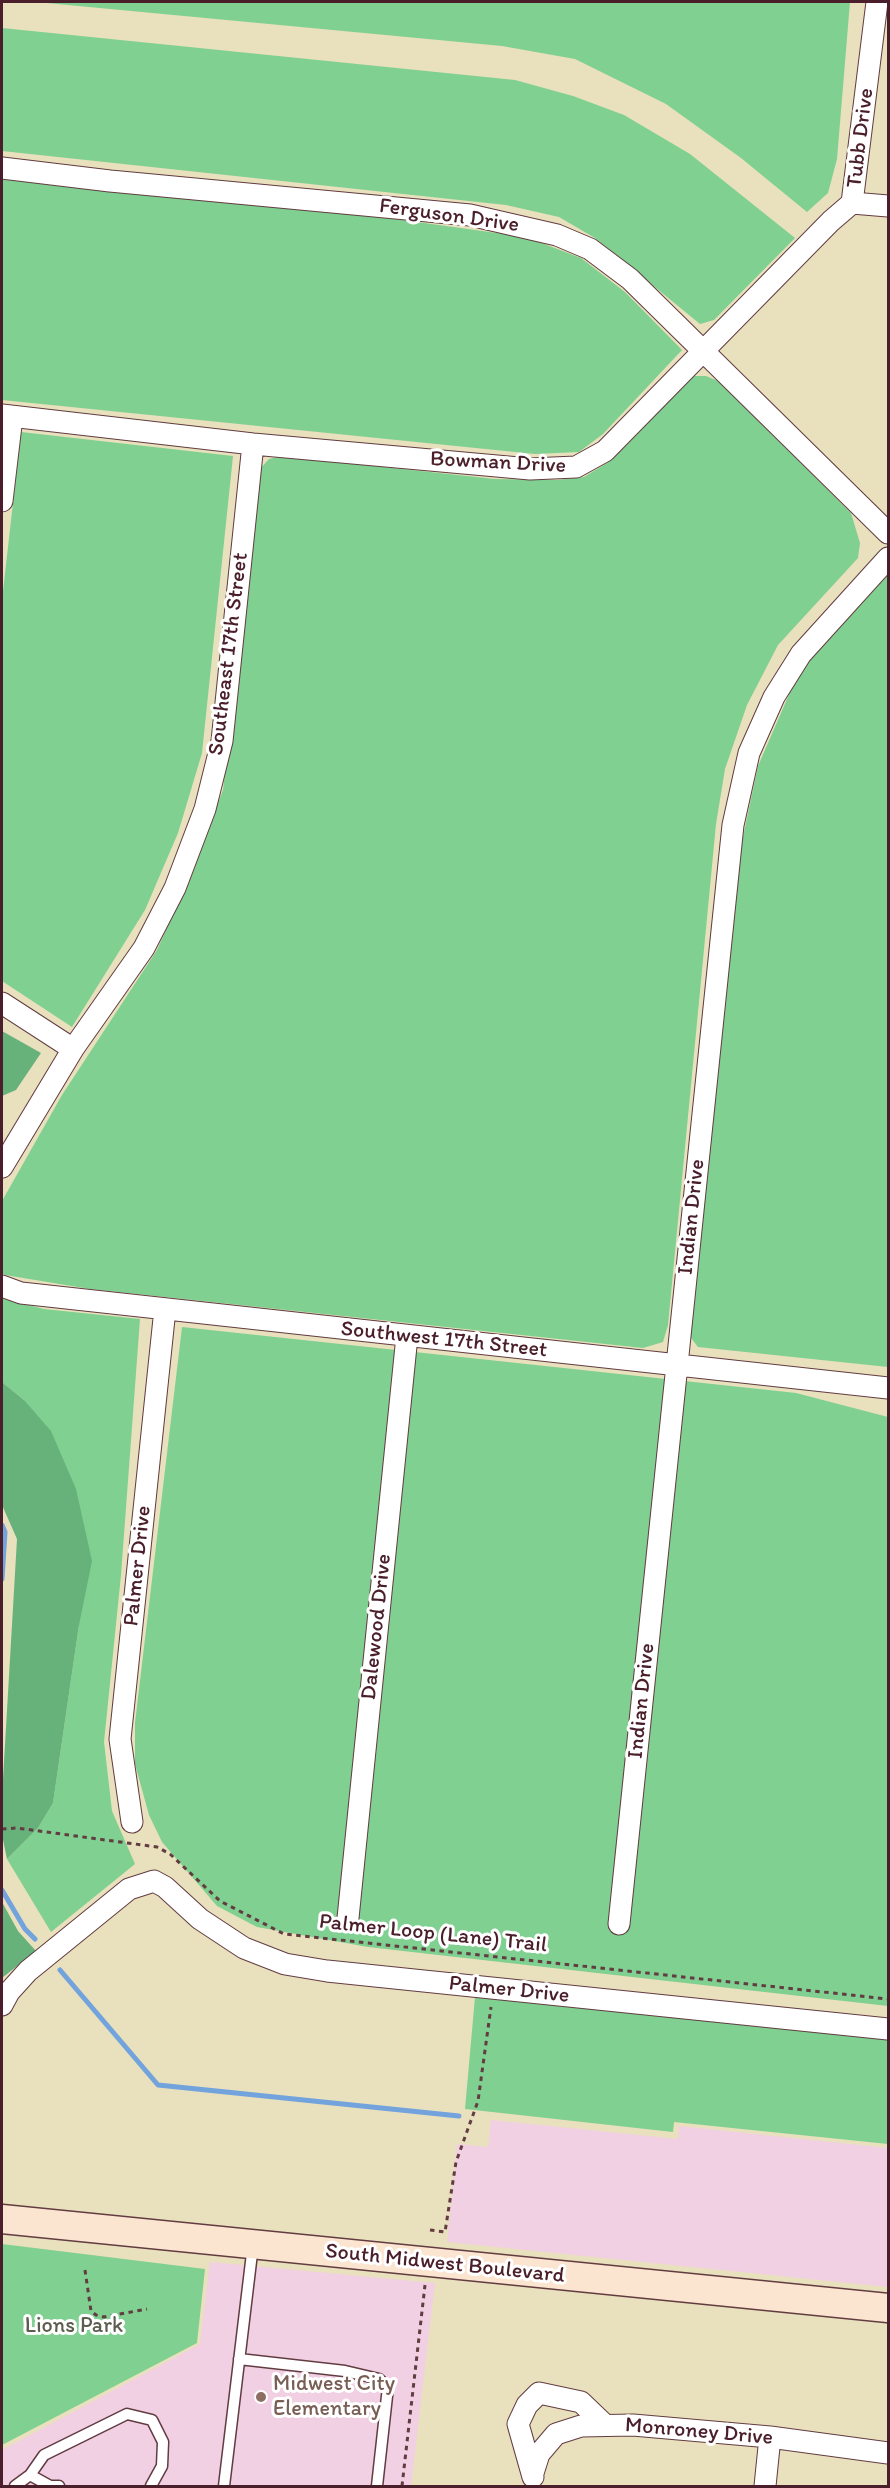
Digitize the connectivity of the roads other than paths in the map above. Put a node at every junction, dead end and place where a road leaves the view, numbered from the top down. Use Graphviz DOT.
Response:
graph roads {
  1 [pos="877,2"];
  2 [pos="2,168"];
  3 [pos="852,203"];
  4 [pos="888,206"];
  5 [pos="701,350"];
  6 [pos="7,416"];
  7 [pos="253,444"];
  8 [pos="2,501"];
  9 [pos="888,533"];
  10 [pos="888,558"];
  11 [pos="2,1003"];
  12 [pos="73,1049"];
  13 [pos="2,1167"];
  14 [pos="2,1286"];
  15 [pos="165,1309"];
  16 [pos="406,1336"];
  17 [pos="676,1365"];
  18 [pos="888,1388"];
  19 [pos="132,1822"];
  20 [pos="348,1918"];
  21 [pos="620,1924"];
  22 [pos="2,2005"];
  23 [pos="888,2029"];
  24 [pos="2,2219"];
  25 [pos="253,2245"];
  26 [pos="888,2308"];
  27 [pos="239,2359"];
  28 [pos="605,2425"];
  29 [pos="770,2437"];
  30 [pos="888,2453"];
  31 [pos="30,2475"];
  32 [pos="533,2480"];
  33 [pos="15,2487"];
  34 [pos="59,2487"];
  35 [pos="151,2487"];
  36 [pos="224,2487"];
  37 [pos="377,2487"];
  38 [pos="765,2487"];
  1 -- 3 [label="street, Tubb Drive"];
  2 -- 5 [label="street, Ferguson Drive"];
  3 -- 4 [label="street"];
  3 -- 5 [label="street, Bowman Drive"];
  5 -- 7 [label="street, Bowman Drive"];
  5 -- 9 [label="street, Ferguson Drive"];
  6 -- 7 [label="street, Bowman Drive"];
  6 -- 8 [label="street"];
  7 -- 12 [label="street, Southeast 17th Street"];
  10 -- 17 [label="street, Indian Drive"];
  11 -- 12 [label="street"];
  12 -- 13 [label="street, Southeast 17th Street"];
  14 -- 15 [label="street, Southwest 17th Street"];
  15 -- 16 [label="street, Southwest 17th Street"];
  15 -- 19 [label="street, Palmer Drive"];
  16 -- 17 [label="street, Southwest 17th Street"];
  16 -- 20 [label="street, Dalewood Drive"];
  17 -- 18 [label="street, Southwest 17th Street"];
  17 -- 21 [label="street, Indian Drive"];
  22 -- 23 [label="street, Palmer Drive"];
  24 -- 25 [label="main road, South Midwest Boulevard"];
  25 -- 26 [label="main road, South Midwest Boulevard"];
  25 -- 27 [label="lane"];
  27 -- 36 [label="lane"];
  27 -- 37 [label="lane"];
  28 -- 29 [label="street, Monroney Drive"];
  28 -- 32 [label="street, Monroney Drive"];
  28 -- 32 [label="street"];
  29 -- 30 [label="street, Monroney Drive"];
  29 -- 38 [label="street"];
  31 -- 33 [label="lane"];
  31 -- 34 [label="lane"];
  31 -- 35 [label="lane"];
}
